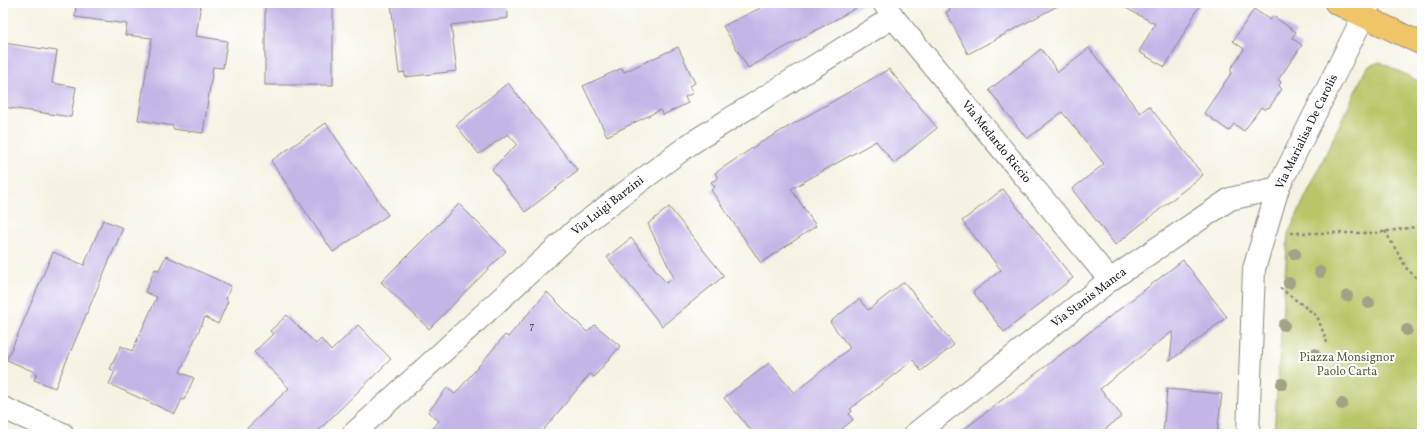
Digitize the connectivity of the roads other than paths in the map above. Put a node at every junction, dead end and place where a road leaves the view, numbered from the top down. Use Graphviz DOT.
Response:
graph roads {
  1 [pos="1336,3"];
  2 [pos="889,10"];
  3 [pos="1367,10"];
  4 [pos="1422,44"];
  5 [pos="1278,188"];
  6 [pos="1110,280"];
  7 [pos="3,408"];
  8 [pos="62,434"];
  9 [pos="353,434"];
  10 [pos="914,434"];
  11 [pos="1248,434"];
  1 -- 3 [label="main road"];
  2 -- 6 [label="street, Via Medardo Riccio"];
  2 -- 9 [label="street, Via Luigi Barzini"];
  3 -- 4 [label="main road"];
  3 -- 5 [label="street, Via Marialisa De Carolis"];
  5 -- 6 [label="street, Via Stanis Manca"];
  5 -- 11 [label="street, Via Marialisa De Carolis"];
  6 -- 10 [label="street, Via Stanis Manca"];
  7 -- 8 [label="street"];
}
